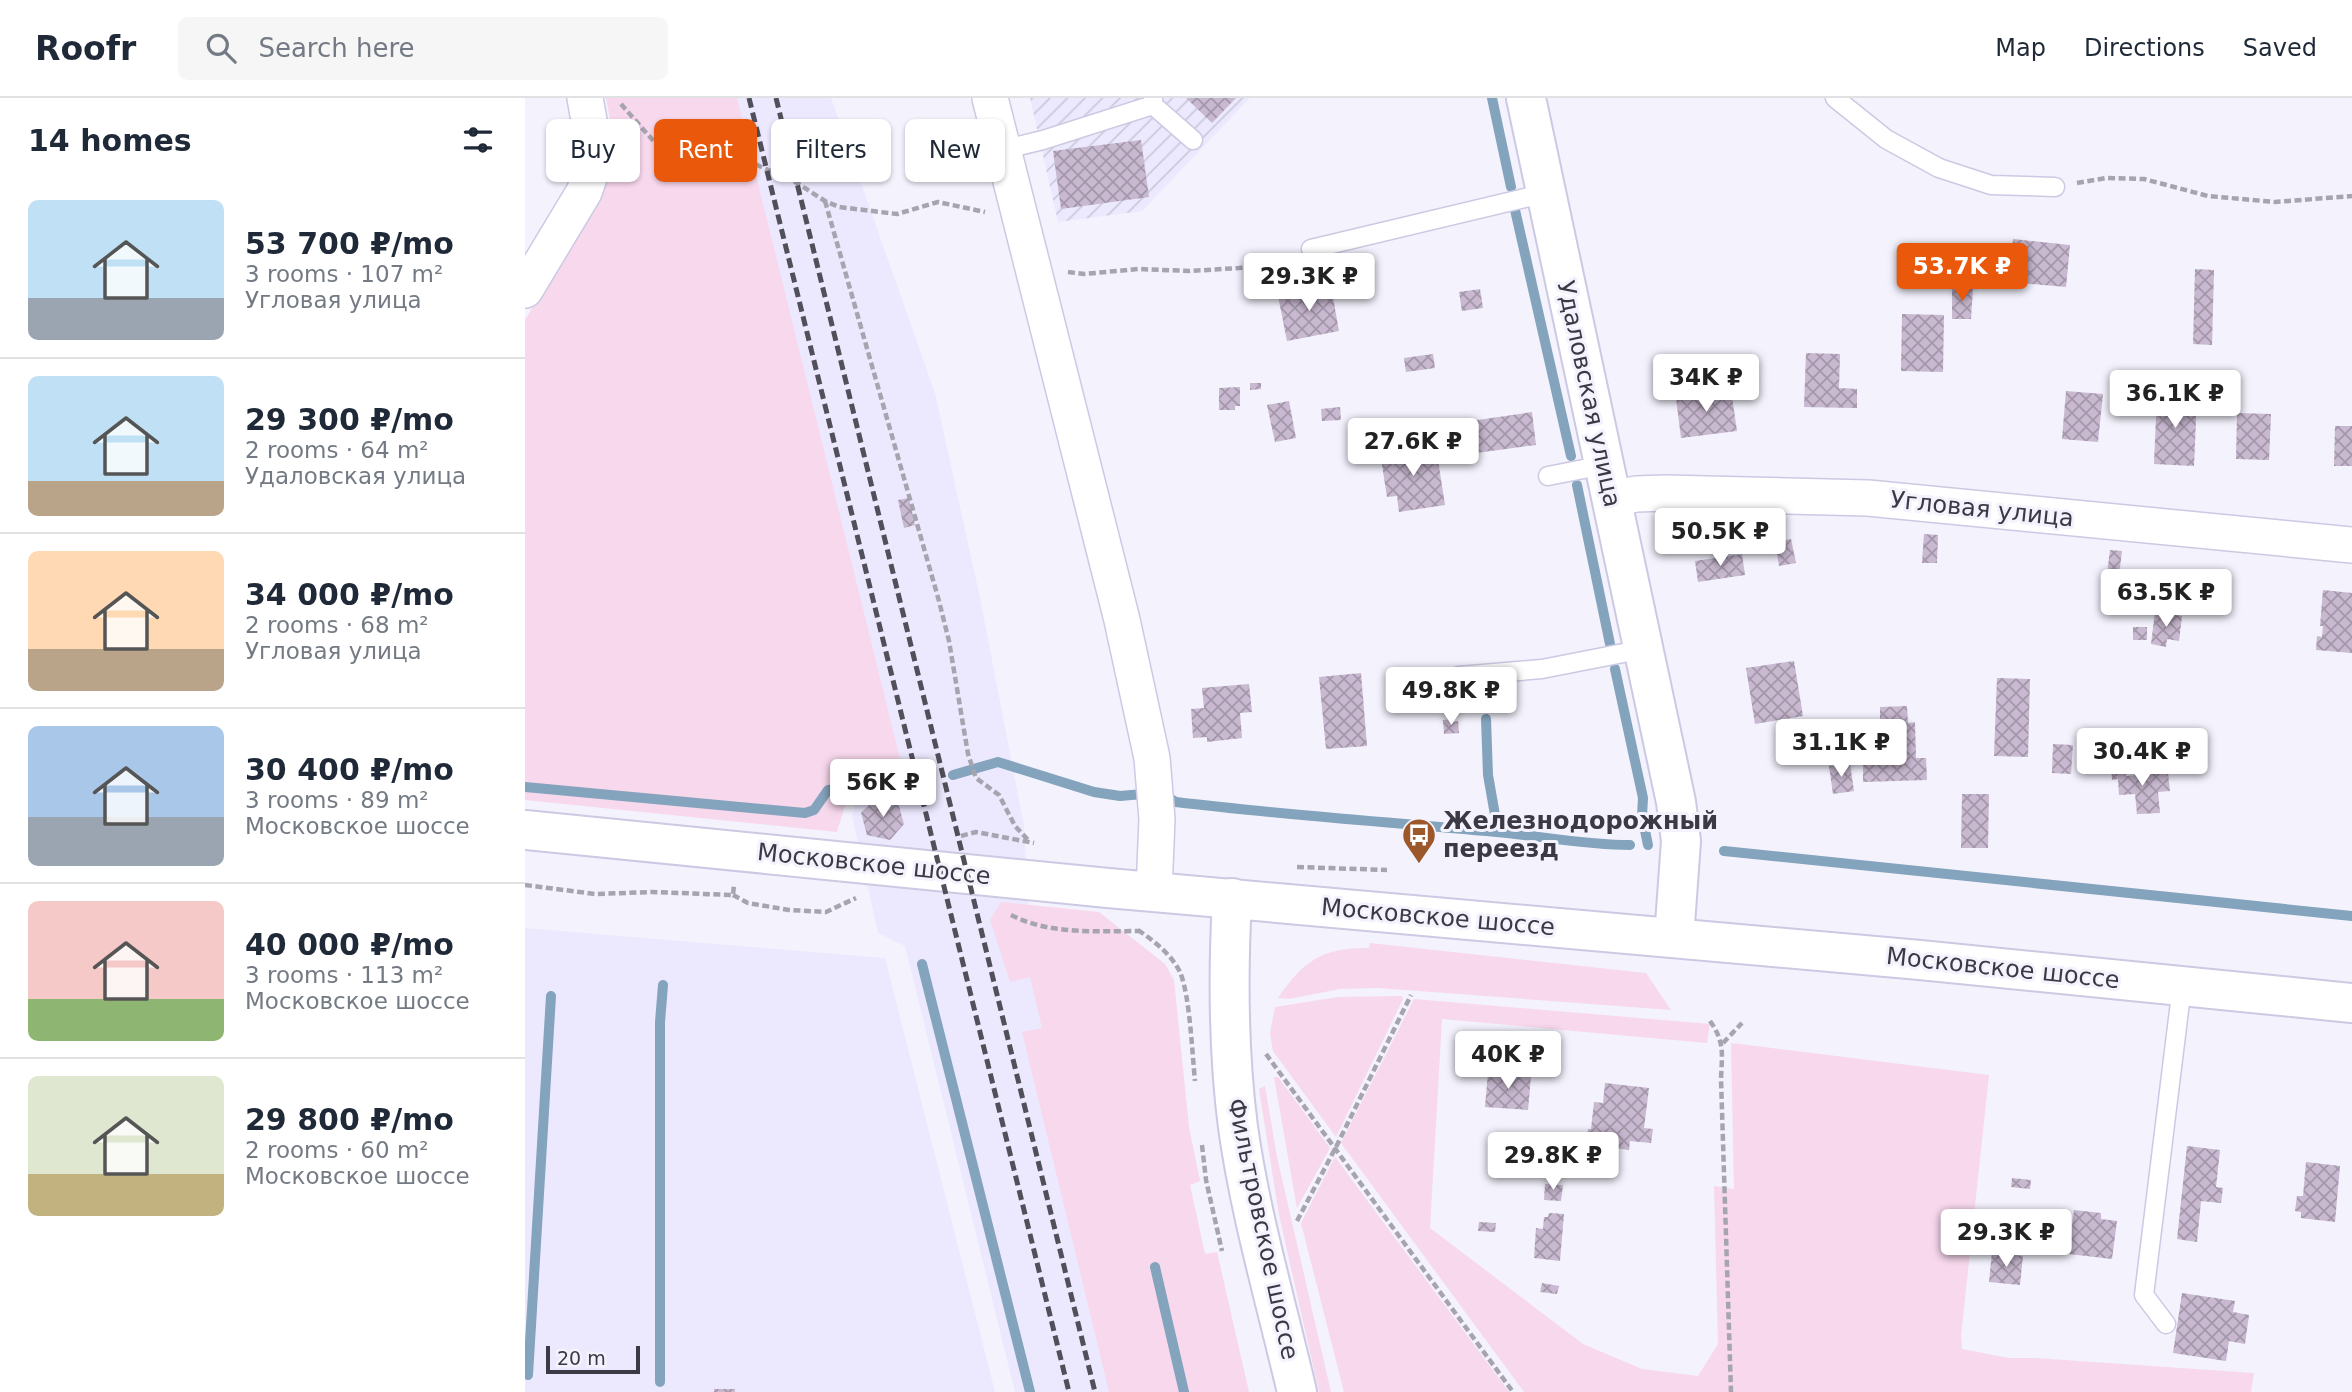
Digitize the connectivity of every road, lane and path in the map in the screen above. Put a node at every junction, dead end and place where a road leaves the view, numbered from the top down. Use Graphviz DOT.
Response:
graph roads {
  1 [pos="585,98"];
  2 [pos="615,98"];
  3 [pos="990,98"];
  4 [pos="1526,98"];
  5 [pos="1835,98"];
  6 [pos="1153,101"];
  7 [pos="995,119"];
  8 [pos="1193,140"];
  9 [pos="1005,149"];
  10 [pos="1005,163"];
  11 [pos="2055,187"];
  12 [pos="1546,194"];
  13 [pos="2352,196"];
  14 [pos="825,201"];
  15 [pos="1017,213"];
  16 [pos="1311,249"];
  17 [pos="1030,263"];
  18 [pos="525,290"];
  19 [pos="1548,476"];
  20 [pos="1608,482"];
  21 [pos="2352,545"];
  22 [pos="1644,649"];
  23 [pos="1459,676"];
  24 [pos="525,830"];
  25 [pos="1029,841"];
  26 [pos="755,852"];
  27 [pos="525,885"];
  28 [pos="1154,891"];
  29 [pos="733,895"];
  30 [pos="862,895"];
  31 [pos="1232,898"];
  32 [pos="1004,912"];
  33 [pos="1128,923"];
  34 [pos="1140,931"];
  35 [pos="1674,938"];
  36 [pos="2182,986"];
  37 [pos="1411,995"];
  38 [pos="2352,1003"];
  39 [pos="1710,1021"];
  40 [pos="1742,1023"];
  41 [pos="1722,1043"];
  42 [pos="1266,1053"];
  43 [pos="1195,1085"];
  44 [pos="1202,1139"];
  45 [pos="1336,1147"];
  46 [pos="1297,1221"];
  47 [pos="1222,1251"];
  48 [pos="2166,1324"];
  49 [pos="1297,1392"];
  50 [pos="1513,1392"];
  51 [pos="1731,1392"];
  1 -- 18 [label="street"];
  2 -- 14 [label="path"];
  3 -- 7 [label="street"];
  4 -- 12 [label="main road, Удаловская улица"];
  5 -- 11 [label="lane"];
  6 -- 8 [label="lane"];
  6 -- 9 [label="lane"];
  10 -- 15 [label="street"];
  11 -- 13 [label="path"];
  12 -- 16 [label="lane"];
  12 -- 20 [label="main road, Удаловская улица"];
  14 -- 15 [label="path"];
  14 -- 25 [label="path"];
  15 -- 17 [label="street"];
  16 -- 17 [label="path"];
  17 -- 28 [label="street"];
  19 -- 20 [label="lane"];
  20 -- 21 [label="street, Угловая улица"];
  20 -- 22 [label="main road, Удаловская улица"];
  22 -- 23 [label="lane"];
  22 -- 35 [label="main road, Удаловская улица"];
  24 -- 26 [label="main road, Московское шоссе"];
  26 -- 28 [label="main road, Московское шоссе"];
  26 -- 29 [label="path"];
  27 -- 29 [label="path"];
  28 -- 31 [label="main road, Московское шоссе"];
  29 -- 30 [label="path"];
  31 -- 35 [label="main road, Московское шоссе"];
  31 -- 49 [label="main road, Фильтровское шоссе"];
  32 -- 34 [label="path"];
  33 -- 34 [label="path"];
  34 -- 43 [label="path"];
  35 -- 36 [label="main road, Московское шоссе"];
  36 -- 38 [label="main road, Московское шоссе"];
  36 -- 48 [label="lane"];
  37 -- 45 [label="path"];
  39 -- 41 [label="path"];
  40 -- 41 [label="path"];
  41 -- 51 [label="path"];
  42 -- 45 [label="path"];
  44 -- 47 [label="path"];
  45 -- 46 [label="path"];
  45 -- 50 [label="path"];
}
